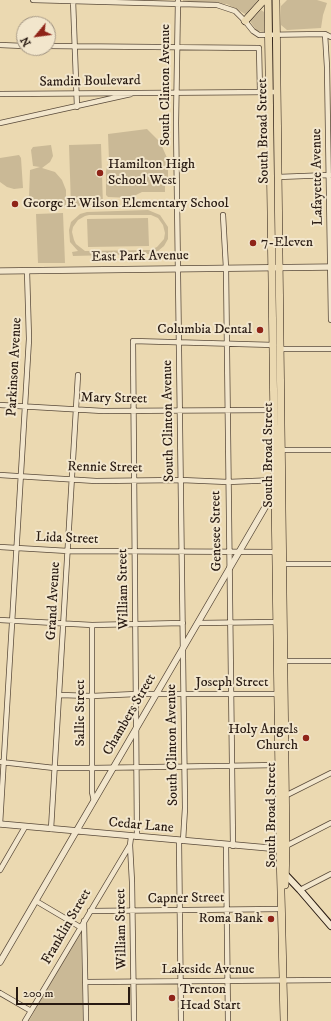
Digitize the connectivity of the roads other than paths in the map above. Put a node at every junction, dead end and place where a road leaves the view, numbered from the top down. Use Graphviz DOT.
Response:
graph roads {
  1 [pos="33,0"];
  2 [pos="117,0"];
  3 [pos="264,0"];
  4 [pos="268,0"];
  5 [pos="276,0"];
  6 [pos="73,1"];
  7 [pos="126,2"];
  8 [pos="178,2"];
  9 [pos="245,21"];
  10 [pos="325,34"];
  11 [pos="273,36"];
  12 [pos="331,36"];
  13 [pos="0,46"];
  14 [pos="16,46"];
  15 [pos="56,46"];
  16 [pos="75,46"];
  17 [pos="177,47"];
  18 [pos="141,92"];
  19 [pos="176,92"];
  20 [pos="260,92"];
  21 [pos="274,92"];
  22 [pos="76,93"];
  23 [pos="0,94"];
  24 [pos="77,107"];
  25 [pos="0,123"];
  26 [pos="330,175"];
  27 [pos="278,177"];
  28 [pos="223,215"];
  29 [pos="276,267"];
  30 [pos="331,267"];
  31 [pos="226,268"];
  32 [pos="178,269"];
  33 [pos="0,271"];
  34 [pos="27,271"];
  35 [pos="331,320"];
  36 [pos="179,342"];
  37 [pos="226,343"];
  38 [pos="277,347"];
  39 [pos="331,349"];
  40 [pos="78,375"];
  41 [pos="0,405"];
  42 [pos="24,406"];
  43 [pos="76,409"];
  44 [pos="134,410"];
  45 [pos="180,410"];
  46 [pos="227,410"];
  47 [pos="275,410"];
  48 [pos="281,450"];
  49 [pos="331,450"];
  50 [pos="279,469"];
  51 [pos="0,474"];
  52 [pos="20,476"];
  53 [pos="72,479"];
  54 [pos="134,480"];
  55 [pos="181,480"];
  56 [pos="279,480"];
  57 [pos="228,482"];
  58 [pos="276,489"];
  59 [pos="0,547"];
  60 [pos="16,548"];
  61 [pos="68,551"];
  62 [pos="135,552"];
  63 [pos="182,552"];
  64 [pos="229,552"];
  65 [pos="239,552"];
  66 [pos="276,552"];
  67 [pos="280,564"];
  68 [pos="331,564"];
  69 [pos="229,569"];
  70 [pos="0,620"];
  71 [pos="12,621"];
  72 [pos="230,622"];
  73 [pos="277,622"];
  74 [pos="136,623"];
  75 [pos="183,623"];
  76 [pos="198,623"];
  77 [pos="64,624"];
  78 [pos="92,625"];
  79 [pos="183,648"];
  80 [pos="281,661"];
  81 [pos="331,661"];
  82 [pos="136,694"];
  83 [pos="156,694"];
  84 [pos="184,694"];
  85 [pos="281,694"];
  86 [pos="60,695"];
  87 [pos="230,695"];
  88 [pos="92,696"];
  89 [pos="137,727"];
  90 [pos="1,762"];
  91 [pos="231,765"];
  92 [pos="279,765"];
  93 [pos="137,766"];
  94 [pos="184,766"];
  95 [pos="54,768"];
  96 [pos="92,768"];
  97 [pos="114,768"];
  98 [pos="331,773"];
  99 [pos="285,796"];
  100 [pos="94,802"];
  101 [pos="331,823"];
  102 [pos="0,824"];
  103 [pos="25,827"];
  104 [pos="51,829"];
  105 [pos="76,832"];
  106 [pos="131,837"];
  107 [pos="138,837"];
  108 [pos="181,841"];
  109 [pos="130,844"];
  110 [pos="226,845"];
  111 [pos="232,846"];
  112 [pos="283,848"];
  113 [pos="0,870"];
  114 [pos="283,872"];
  115 [pos="331,874"];
  116 [pos="300,890"];
  117 [pos="36,901"];
  118 [pos="179,910"];
  119 [pos="227,910"];
  120 [pos="282,910"];
  121 [pos="90,911"];
  122 [pos="132,911"];
  123 [pos="84,920"];
  124 [pos="331,926"];
  125 [pos="80,927"];
  126 [pos="0,962"];
  127 [pos="283,980"];
  128 [pos="331,980"];
  129 [pos="133,981"];
  130 [pos="180,981"];
  131 [pos="228,981"];
  132 [pos="86,982"];
  133 [pos="0,994"];
  134 [pos="31,1011"];
  135 [pos="25,1021"];
  136 [pos="86,1021"];
  137 [pos="134,1021"];
  138 [pos="181,1021"];
  139 [pos="228,1021"];
  140 [pos="284,1021"];
  1 -- 6 [label="street"];
  2 -- 7 [label="street"];
  3 -- 9 [label="main road"];
  4 -- 11 [label="main road, South Broad Street"];
  5 -- 11 [label="main road, South Broad Street"];
  6 -- 7 [label="street"];
  6 -- 16 [label="street"];
  7 -- 8 [label="street"];
  8 -- 9 [label="street"];
  8 -- 17 [label="street, South Clinton Avenue"];
  9 -- 11 [label="street"];
  10 -- 11 [label="street"];
  10 -- 12 [label="street"];
  10 -- 26 [label="street, Lafayette Avenue"];
  11 -- 21 [label="main road, South Broad Street"];
  13 -- 14 [label="street"];
  15 -- 16 [label="street"];
  16 -- 17 [label="street"];
  16 -- 22 [label="street"];
  17 -- 19 [label="street, South Clinton Avenue"];
  17 -- 20 [label="street"];
  18 -- 19 [label="street, Samdin Boulevard"];
  18 -- 22 [label="street, Samdin Boulevard"];
  18 -- 24 [label="street"];
  19 -- 20 [label="street, Samdin Boulevard"];
  19 -- 32 [label="street, South Clinton Avenue"];
  20 -- 21 [label="street, Samdin Boulevard"];
  21 -- 27 [label="main road, South Broad Street"];
  21 -- 29 [label="main road, South Broad Street"];
  22 -- 23 [label="street, Samdin Boulevard"];
  22 -- 24 [label="street"];
  24 -- 25 [label="street"];
  26 -- 27 [label="street"];
  26 -- 30 [label="street, Lafayette Avenue"];
  27 -- 29 [label="main road, South Broad Street"];
  28 -- 31 [label="street, Genesee Street"];
  29 -- 30 [label="street, East Park Avenue"];
  29 -- 31 [label="street, East Park Avenue"];
  29 -- 38 [label="main road, South Broad Street"];
  30 -- 35 [label="street, Lafayette Avenue"];
  31 -- 32 [label="street, East Park Avenue"];
  31 -- 37 [label="street, Genesee Street"];
  32 -- 34 [label="street, East Park Avenue"];
  32 -- 36 [label="street, South Clinton Avenue"];
  33 -- 34 [label="street, East Park Avenue"];
  34 -- 42 [label="street, Parkinson Avenue"];
  36 -- 37 [label="street"];
  36 -- 44 [label="street, William Street"];
  36 -- 45 [label="street, South Clinton Avenue"];
  37 -- 38 [label="street"];
  37 -- 46 [label="street, Genesee Street"];
  38 -- 39 [label="street"];
  38 -- 47 [label="main road, South Broad Street"];
  38 -- 48 [label="main road, South Broad Street"];
  40 -- 43 [label="street, Grand Avenue"];
  41 -- 42 [label="street, Mary Street"];
  42 -- 43 [label="street, Mary Street"];
  42 -- 52 [label="street, Parkinson Avenue"];
  43 -- 44 [label="street, Mary Street"];
  43 -- 53 [label="street, Grand Avenue"];
  44 -- 45 [label="street, Mary Street"];
  44 -- 54 [label="street, William Street"];
  45 -- 46 [label="street, Mary Street"];
  45 -- 55 [label="street, South Clinton Avenue"];
  46 -- 47 [label="street, Mary Street"];
  46 -- 57 [label="street, Genesee Street"];
  47 -- 50 [label="main road, South Broad Street"];
  48 -- 49 [label="street"];
  48 -- 50 [label="main road, South Broad Street"];
  50 -- 56 [label="main road, South Broad Street"];
  51 -- 52 [label="street, Rennie Street"];
  52 -- 53 [label="street, Rennie Street"];
  52 -- 60 [label="street, Parkinson Avenue"];
  53 -- 54 [label="street, Rennie Street"];
  53 -- 61 [label="street, Grand Avenue"];
  54 -- 55 [label="street, Rennie Street"];
  54 -- 62 [label="street, William Street"];
  55 -- 57 [label="street, Rennie Street"];
  55 -- 63 [label="street, South Clinton Avenue"];
  56 -- 57 [label="street, Rennie Street"];
  56 -- 58 [label="main road, South Broad Street"];
  56 -- 67 [label="main road, South Broad Street"];
  57 -- 64 [label="street, Genesee Street"];
  58 -- 65 [label="street, Chambers Street"];
  58 -- 66 [label="main road, South Broad Street"];
  59 -- 60 [label="street, Lida Street"];
  60 -- 61 [label="street, Lida Street"];
  60 -- 71 [label="street, Parkinson Avenue"];
  61 -- 62 [label="street, Lida Street"];
  61 -- 77 [label="street, Grand Avenue"];
  62 -- 63 [label="street, Lida Street"];
  62 -- 74 [label="street, William Street"];
  63 -- 64 [label="street, Lida Street"];
  63 -- 75 [label="street, South Clinton Avenue"];
  64 -- 65 [label="street, Lida Street"];
  64 -- 69 [label="street, Genesee Street"];
  65 -- 66 [label="street, Lida Street"];
  65 -- 69 [label="street, Chambers Street"];
  66 -- 67 [label="main road, South Broad Street"];
  67 -- 68 [label="street"];
  67 -- 73 [label="main road, South Broad Street"];
  67 -- 80 [label="main road, South Broad Street"];
  69 -- 72 [label="street, Genesee Street"];
  69 -- 76 [label="street, Chambers Street"];
  70 -- 71 [label="street"];
  71 -- 77 [label="street"];
  71 -- 90 [label="street, Parkinson Avenue"];
  72 -- 73 [label="street"];
  72 -- 76 [label="street"];
  72 -- 87 [label="street, Genesee Street"];
  73 -- 80 [label="main road, South Broad Street"];
  74 -- 75 [label="street"];
  74 -- 78 [label="street"];
  74 -- 82 [label="street, William Street"];
  75 -- 79 [label="street, South Clinton Avenue"];
  76 -- 79 [label="street, Chambers Street"];
  77 -- 78 [label="street"];
  77 -- 86 [label="street, Grand Avenue"];
  78 -- 88 [label="street, Sallie Street"];
  79 -- 83 [label="street, Chambers Street"];
  79 -- 84 [label="street, South Clinton Avenue"];
  80 -- 81 [label="street"];
  80 -- 85 [label="main road, South Broad Street"];
  82 -- 83 [label="street, Joseph Street"];
  82 -- 88 [label="street, Joseph Street"];
  82 -- 89 [label="street, William Street"];
  83 -- 84 [label="street, Joseph Street"];
  83 -- 89 [label="street, Chambers Street"];
  84 -- 87 [label="street, Joseph Street"];
  84 -- 94 [label="street, South Clinton Avenue"];
  85 -- 87 [label="street, Joseph Street"];
  85 -- 92 [label="main road, South Broad Street"];
  85 -- 99 [label="main road, South Broad Street"];
  86 -- 88 [label="street, Joseph Street"];
  86 -- 95 [label="street, Grand Avenue"];
  87 -- 91 [label="street, Genesee Street"];
  88 -- 96 [label="street, Sallie Street"];
  89 -- 93 [label="street, William Street"];
  89 -- 97 [label="street, Chambers Street"];
  90 -- 95 [label="street"];
  90 -- 102 [label="street, Parkinson Avenue"];
  91 -- 92 [label="street"];
  91 -- 94 [label="street"];
  91 -- 111 [label="street, Genesee Street"];
  92 -- 112 [label="main road, South Broad Street"];
  93 -- 94 [label="street"];
  93 -- 97 [label="street"];
  93 -- 107 [label="street, William Street"];
  94 -- 108 [label="street, South Clinton Avenue"];
  95 -- 96 [label="street"];
  95 -- 104 [label="street, Grand Avenue"];
  96 -- 97 [label="street"];
  96 -- 100 [label="street, Sallie Street"];
  97 -- 100 [label="street, Chambers Street"];
  98 -- 99 [label="street"];
  99 -- 112 [label="main road, South Broad Street"];
  100 -- 105 [label="street, Chambers Street"];
  101 -- 112 [label="street"];
  102 -- 103 [label="street, Cedar Lane"];
  103 -- 104 [label="street, Cedar Lane"];
  103 -- 113 [label="street"];
  104 -- 105 [label="street, Cedar Lane"];
  105 -- 106 [label="street, Cedar Lane"];
  105 -- 117 [label="street, Chambers Street"];
  106 -- 107 [label="street, Cedar Lane"];
  106 -- 109 [label="street, William Street"];
  107 -- 108 [label="street, Cedar Lane"];
  108 -- 110 [label="street, Cedar Lane"];
  108 -- 118 [label="street, South Clinton Avenue"];
  109 -- 121 [label="street, Franklin Street"];
  109 -- 122 [label="street, William Street"];
  110 -- 111 [label="street, Cedar Lane"];
  110 -- 119 [label="street"];
  111 -- 112 [label="street, Cedar Lane"];
  112 -- 114 [label="main road, South Broad Street"];
  114 -- 116 [label="main road"];
  114 -- 120 [label="main road, South Broad Street"];
  115 -- 116 [label="street"];
  116 -- 124 [label="main road"];
  117 -- 125 [label="street"];
  117 -- 126 [label="street, Chambers Street"];
  118 -- 119 [label="street, Capner Street"];
  118 -- 122 [label="street, Capner Street"];
  118 -- 130 [label="street, South Clinton Avenue"];
  119 -- 120 [label="street, Capner Street"];
  119 -- 131 [label="street"];
  120 -- 127 [label="main road, South Broad Street"];
  121 -- 122 [label="street, Capner Street"];
  121 -- 123 [label="street, Franklin Street"];
  122 -- 129 [label="street, William Street"];
  123 -- 125 [label="street, Franklin Street"];
  123 -- 132 [label="street"];
  125 -- 134 [label="street, Franklin Street"];
  127 -- 128 [label="street, Lakeside Avenue"];
  127 -- 131 [label="street, Lakeside Avenue"];
  127 -- 140 [label="main road, South Broad Street"];
  129 -- 130 [label="street, Lakeside Avenue"];
  129 -- 132 [label="street, Lakeside Avenue"];
  129 -- 137 [label="street, William Street"];
  130 -- 131 [label="street, Lakeside Avenue"];
  130 -- 138 [label="street, South Clinton Avenue"];
  131 -- 139 [label="street"];
  132 -- 136 [label="street"];
  133 -- 134 [label="street"];
  134 -- 135 [label="street, Franklin Street"];
}
